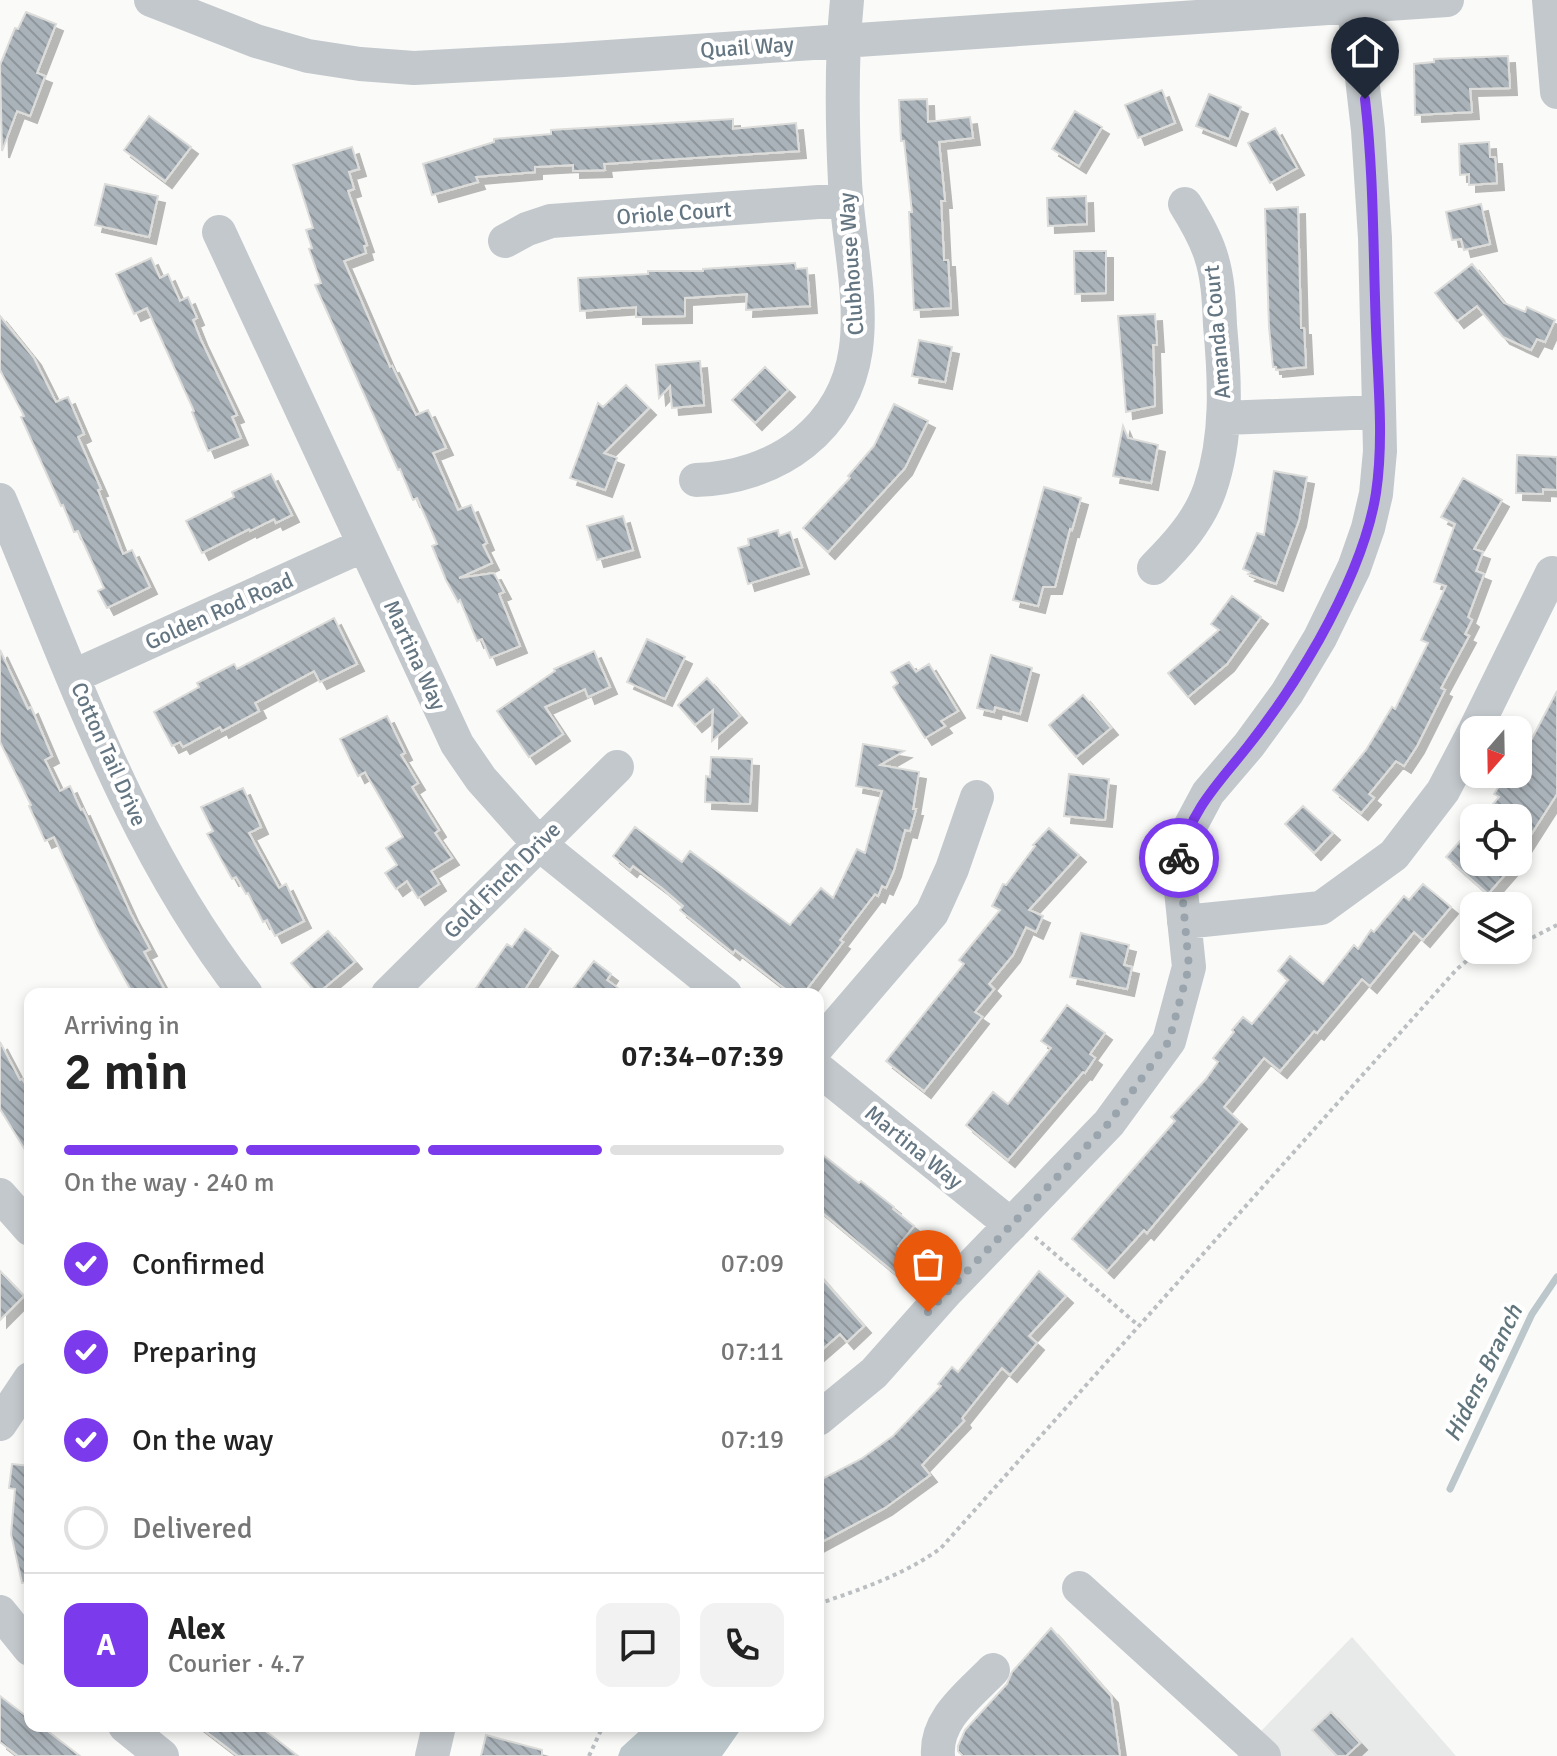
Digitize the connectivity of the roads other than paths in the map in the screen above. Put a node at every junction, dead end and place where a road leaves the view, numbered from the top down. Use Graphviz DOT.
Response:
graph roads {
  1 [pos="151,0"];
  2 [pos="847,0"];
  3 [pos="1447,0"];
  4 [pos="1549,0"];
  5 [pos="1353,3"];
  6 [pos="844,40"];
  7 [pos="1557,92"];
  8 [pos="847,200"];
  9 [pos="1185,204"];
  10 [pos="219,232"];
  11 [pos="505,241"];
  12 [pos="1379,412"];
  13 [pos="1223,418"];
  14 [pos="696,480"];
  15 [pos="0,500"];
  16 [pos="364,545"];
  17 [pos="1154,568"];
  18 [pos="1552,573"];
  19 [pos="74,676"];
  20 [pos="1481,716"];
  21 [pos="1460,758"];
  22 [pos="617,767"];
  23 [pos="977,797"];
  24 [pos="539,844"];
  25 [pos="1184,922"];
  26 [pos="241,988"];
  27 [pos="394,988"];
  28 [pos="718,988"];
  29 [pos="824,1039"];
  30 [pos="824,1074"];
  31 [pos="0,1195"];
  32 [pos="24,1222"];
  33 [pos="1013,1222"];
  34 [pos="24,1388"];
  35 [pos="824,1414"];
  36 [pos="0,1424"];
  37 [pos="1079,1588"];
  38 [pos="0,1612"];
  39 [pos="24,1642"];
  40 [pos="993,1670"];
  41 [pos="132,1732"];
  42 [pos="438,1732"];
  43 [pos="1261,1755"];
  44 [pos="162,1756"];
  45 [pos="432,1756"];
  46 [pos="938,1756"];
  1 -- 6 [label="street, Quail Way"];
  2 -- 6 [label="street, Clubhouse Way"];
  3 -- 5 [label="street, Quail Way"];
  4 -- 7 [label="street"];
  5 -- 6 [label="street, Quail Way"];
  5 -- 12 [label="street"];
  6 -- 8 [label="street, Clubhouse Way"];
  8 -- 11 [label="street, Oriole Court"];
  8 -- 14 [label="street, Clubhouse Way"];
  9 -- 13 [label="street, Amanda Court"];
  10 -- 16 [label="street, Martina Way"];
  12 -- 13 [label="street, Amanda Court"];
  12 -- 25 [label="street"];
  13 -- 17 [label="street, Amanda Court"];
  15 -- 19 [label="street, Cotton Tail Drive"];
  16 -- 19 [label="street, Golden Rod Road"];
  16 -- 24 [label="street, Martina Way"];
  18 -- 20 [label="street"];
  19 -- 26 [label="street, Cotton Tail Drive"];
  21 -- 25 [label="street"];
  22 -- 24 [label="street, Gold Finch Drive"];
  23 -- 29 [label="street"];
  24 -- 27 [label="street, Gold Finch Drive"];
  24 -- 28 [label="street, Martina Way"];
  25 -- 33 [label="street"];
  30 -- 33 [label="street, Martina Way"];
  31 -- 32 [label="street"];
  33 -- 35 [label="street"];
  34 -- 36 [label="street"];
  37 -- 43 [label="street"];
  38 -- 39 [label="street"];
  40 -- 46 [label="street"];
  41 -- 44 [label="street"];
  42 -- 45 [label="street"];
}
